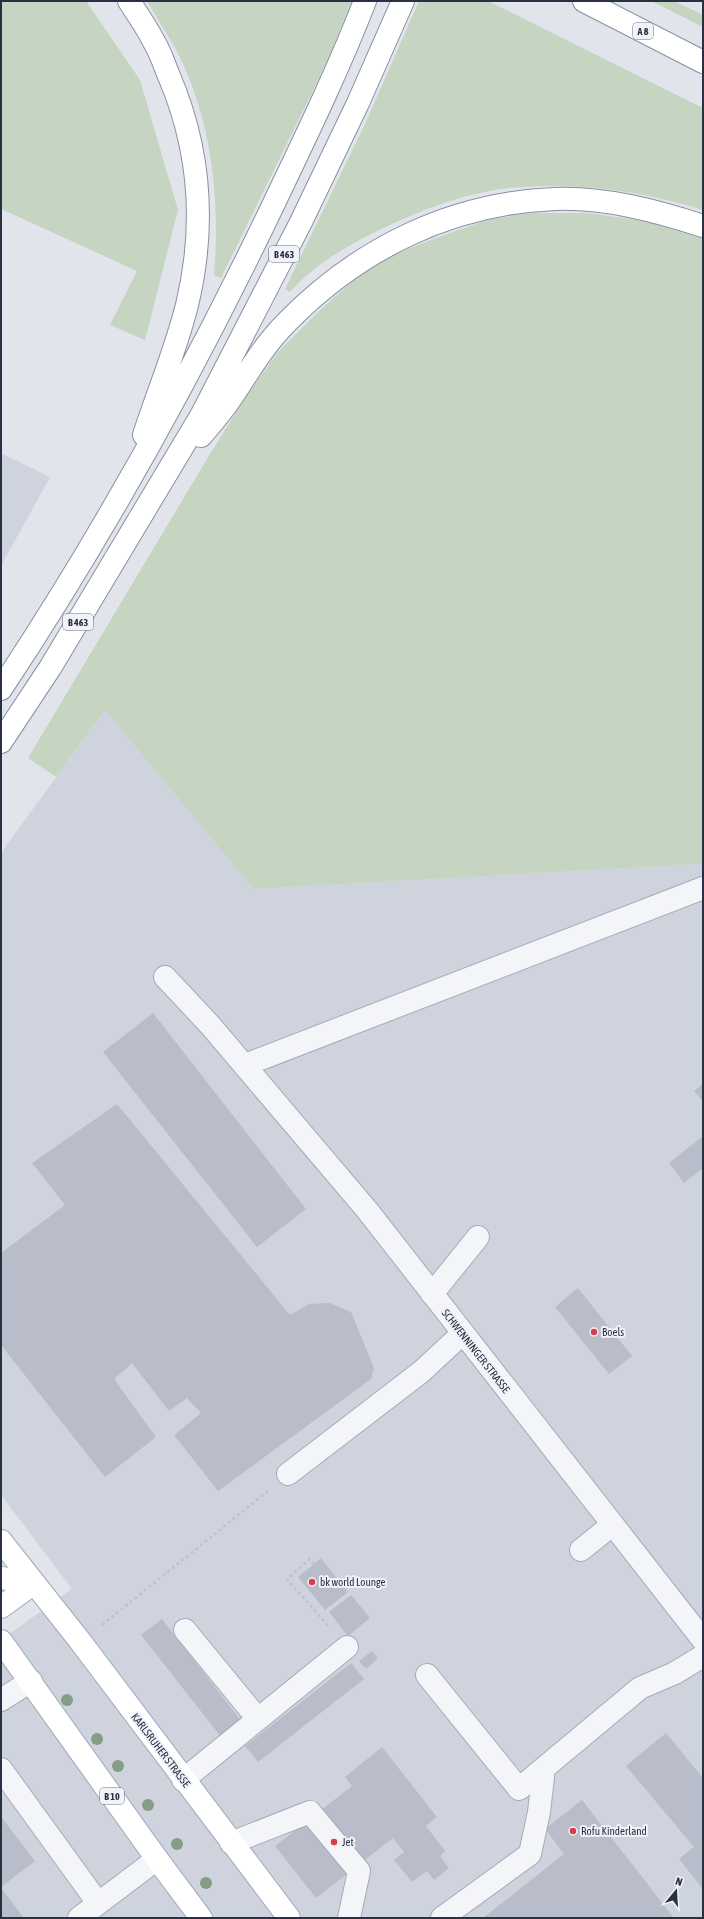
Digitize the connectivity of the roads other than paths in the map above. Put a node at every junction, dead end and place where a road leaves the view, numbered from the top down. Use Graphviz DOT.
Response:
graph roads {
  1 [pos="129,1"];
  2 [pos="365,1"];
  3 [pos="403,1"];
  4 [pos="584,1"];
  5 [pos="703,62"];
  6 [pos="703,226"];
  7 [pos="124,490"];
  8 [pos="151,500"];
  9 [pos="1,689"];
  10 [pos="1,742"];
  11 [pos="703,888"];
  12 [pos="165,977"];
  13 [pos="245,1065"];
  14 [pos="478,1237"];
  15 [pos="432,1294"];
  16 [pos="463,1333"];
  17 [pos="288,1474"];
  18 [pos="612,1525"];
  19 [pos="1,1541"];
  20 [pos="581,1550"];
  21 [pos="1,1578"];
  22 [pos="34,1583"];
  23 [pos="1,1607"];
  24 [pos="185,1630"];
  25 [pos="703,1640"];
  26 [pos="1,1641"];
  27 [pos="347,1647"];
  28 [pos="703,1656"];
  29 [pos="427,1676"];
  30 [pos="31,1681"];
  31 [pos="1,1700"];
  32 [pos="258,1719"];
  33 [pos="544,1768"];
  34 [pos="1,1769"];
  35 [pos="183,1780"];
  36 [pos="232,1843"];
  37 [pos="157,1859"];
  38 [pos="98,1903"];
  39 [pos="79,1918"];
  40 [pos="201,1918"];
  41 [pos="289,1918"];
  42 [pos="349,1918"];
  43 [pos="442,1918"];
  1 -- 7 [label="main road"];
  2 -- 7 [label="main road, B 463"];
  3 -- 8 [label="main road, B 463"];
  4 -- 5 [label="main road, A 8"];
  6 -- 8 [label="main road"];
  7 -- 9 [label="main road, B 463"];
  8 -- 10 [label="main road, B 463"];
  11 -- 13 [label="street"];
  12 -- 13 [label="street, SCHWENNINGER STRASSE"];
  13 -- 15 [label="street, SCHWENNINGER STRASSE"];
  14 -- 15 [label="street"];
  15 -- 16 [label="street, SCHWENNINGER STRASSE"];
  16 -- 17 [label="street"];
  16 -- 18 [label="street, SCHWENNINGER STRASSE"];
  18 -- 20 [label="street"];
  18 -- 25 [label="street, SCHWENNINGER STRASSE"];
  19 -- 22 [label="main road, KARLSRUHER STRASSE"];
  21 -- 22 [label="main road"];
  22 -- 23 [label="main road"];
  22 -- 35 [label="main road, KARLSRUHER STRASSE"];
  24 -- 32 [label="street"];
  26 -- 30 [label="main road, B 10"];
  27 -- 32 [label="street"];
  28 -- 33 [label="street"];
  29 -- 33 [label="street"];
  30 -- 31 [label="street"];
  30 -- 37 [label="main road, B 10"];
  32 -- 35 [label="street"];
  33 -- 43 [label="street"];
  34 -- 38 [label="street"];
  35 -- 36 [label="main road, KARLSRUHER STRASSE"];
  36 -- 41 [label="main road, KARLSRUHER STRASSE"];
  36 -- 42 [label="street"];
  37 -- 38 [label="street"];
  37 -- 40 [label="main road, B 10"];
  38 -- 39 [label="street"];
}
